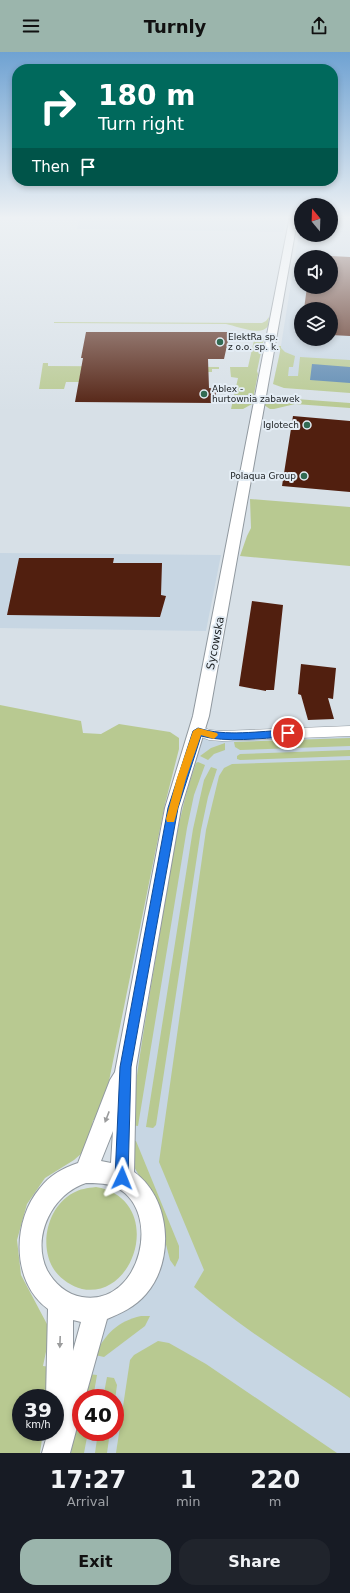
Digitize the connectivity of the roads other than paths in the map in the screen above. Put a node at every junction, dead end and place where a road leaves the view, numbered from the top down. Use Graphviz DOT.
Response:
graph roads {
  1 [pos="282,281"];
  2 [pos="198,731"];
  3 [pos="350,731"];
  4 [pos="126,1067"];
  5 [pos="86,1172"];
  6 [pos="122,1178"];
  7 [pos="61,1303"];
  8 [pos="97,1310"];
  9 [pos="57,1450"];
  1 -- 2 [label="street, Sycowska"];
  2 -- 3 [label="street"];
  2 -- 4 [label="street, Sycowska"];
  4 -- 5 [label="street, Sycowska, one-way"];
  4 -- 6 [label="street, Sycowska"];
  5 -- 6 [label="street"];
  5 -- 7 [label="street"];
  6 -- 8 [label="street"];
  7 -- 8 [label="street"];
  7 -- 9 [label="street, one-way"];
  8 -- 9 [label="street"];
}
